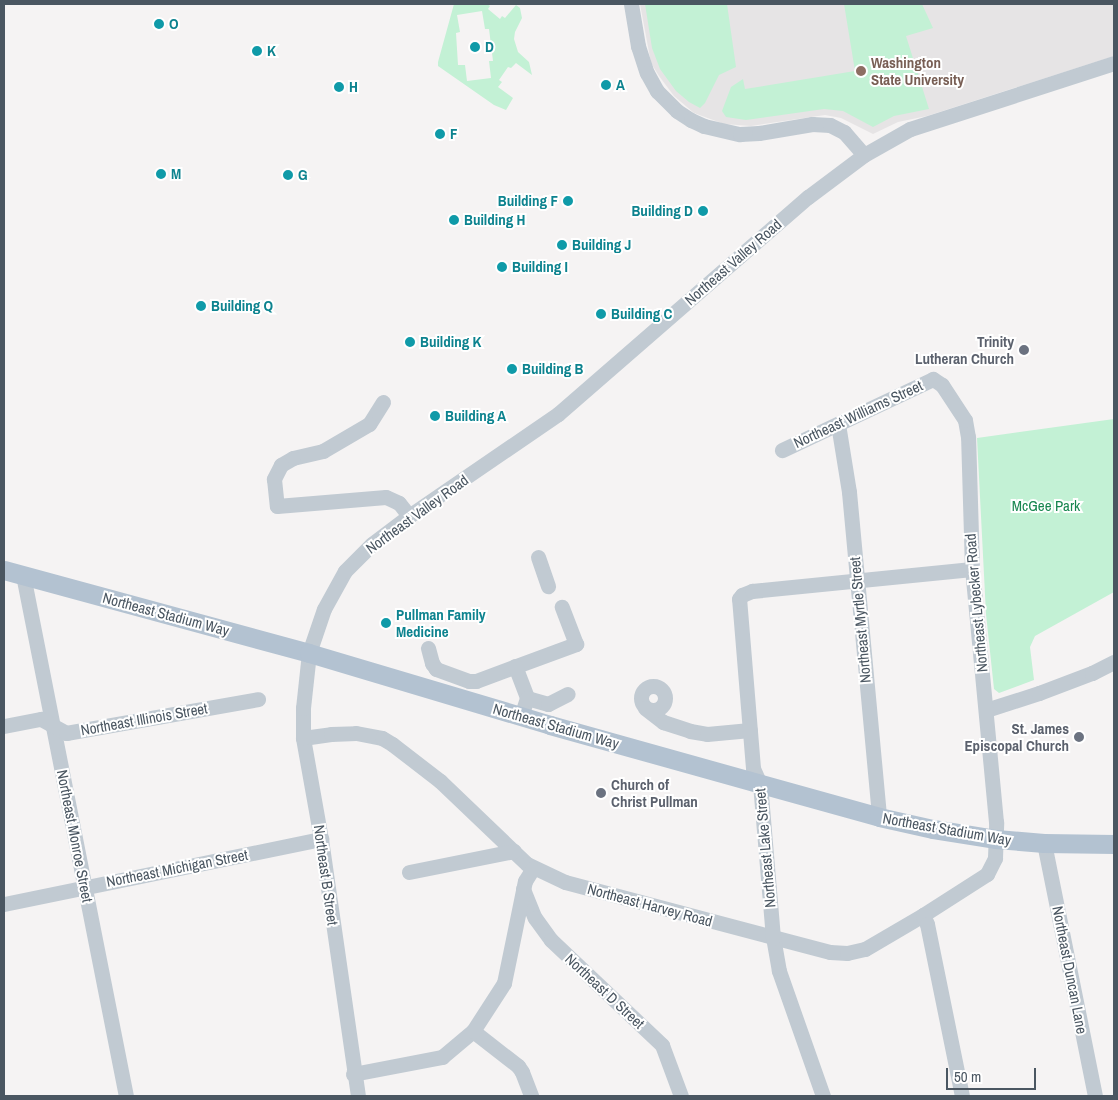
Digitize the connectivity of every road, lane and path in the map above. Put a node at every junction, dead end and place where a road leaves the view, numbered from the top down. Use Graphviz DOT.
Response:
graph roads {
  1 [pos="631,4"];
  2 [pos="1114,63"];
  3 [pos="864,155"];
  4 [pos="934,379"];
  5 [pos="383,402"];
  6 [pos="838,424"];
  7 [pos="782,450"];
  8 [pos="409,516"];
  9 [pos="538,557"];
  10 [pos="972,569"];
  11 [pos="4,570"];
  12 [pos="23,575"];
  13 [pos="856,580"];
  14 [pos="548,586"];
  15 [pos="562,607"];
  16 [pos="428,648"];
  17 [pos="309,653"];
  18 [pos="1114,662"];
  19 [pos="515,666"];
  20 [pos="568,694"];
  21 [pos="527,698"];
  22 [pos="258,699"];
  23 [pos="645,708"];
  24 [pos="986,710"];
  25 [pos="521,716"];
  26 [pos="52,724"];
  27 [pos="4,726"];
  28 [pos="750,730"];
  29 [pos="303,738"];
  30 [pos="760,784"];
  31 [pos="879,817"];
  32 [pos="321,839"];
  33 [pos="996,839"];
  34 [pos="1044,843"];
  35 [pos="1114,844"];
  36 [pos="514,851"];
  37 [pos="533,868"];
  38 [pos="409,872"];
  39 [pos="85,887"];
  40 [pos="523,889"];
  41 [pos="4,904"];
  42 [pos="923,915"];
  43 [pos="772,938"];
  44 [pos="473,1031"];
  45 [pos="354,1074"];
  46 [pos="126,1096"];
  47 [pos="358,1096"];
  48 [pos="531,1096"];
  49 [pos="681,1096"];
  50 [pos="823,1096"];
  51 [pos="962,1096"];
  52 [pos="1095,1096"];
  1 -- 3 [label="street"];
  2 -- 3 [label="street, Northeast Valley Road"];
  3 -- 8 [label="street, Northeast Valley Road"];
  4 -- 6 [label="street, Northeast Williams Street"];
  4 -- 10 [label="street, Northeast Lybecker Road"];
  5 -- 8 [label="street"];
  6 -- 7 [label="street, Northeast Williams Street"];
  6 -- 13 [label="street, Northeast Myrtle Street"];
  8 -- 17 [label="street, Northeast Valley Road"];
  9 -- 14 [label="street"];
  10 -- 13 [label="street"];
  10 -- 24 [label="street, Northeast Lybecker Road"];
  11 -- 12 [label="main road, Northeast Stadium Way"];
  12 -- 17 [label="main road, Northeast Stadium Way"];
  12 -- 26 [label="street, Northeast Monroe Street"];
  13 -- 28 [label="street, Northeast Lake Street"];
  13 -- 31 [label="street, Northeast Myrtle Street"];
  15 -- 19 [label="street"];
  16 -- 19 [label="street"];
  17 -- 25 [label="main road, Northeast Stadium Way"];
  17 -- 29 [label="street, Northeast B Street"];
  18 -- 24 [label="street"];
  19 -- 21 [label="street"];
  20 -- 21 [label="street"];
  21 -- 25 [label="street"];
  22 -- 26 [label="street, Northeast Illinois Street"];
  23 -- 28 [label="street"];
  24 -- 33 [label="street, Northeast Lybecker Road"];
  25 -- 30 [label="main road, Northeast Stadium Way"];
  26 -- 27 [label="street, Northeast Illinois Street"];
  26 -- 39 [label="street, Northeast Monroe Street"];
  28 -- 30 [label="street, Northeast Lake Street"];
  29 -- 32 [label="street, Northeast B Street"];
  29 -- 36 [label="street, Northeast Harvey Road"];
  30 -- 31 [label="main road, Northeast Stadium Way"];
  30 -- 43 [label="street, Northeast Lake Street"];
  31 -- 33 [label="main road, Northeast Stadium Way"];
  32 -- 39 [label="street, Northeast Michigan Street"];
  32 -- 45 [label="street, Northeast B Street"];
  33 -- 34 [label="main road, Northeast Stadium Way"];
  33 -- 42 [label="street, Northeast Harvey Road"];
  34 -- 35 [label="main road, Northeast Stadium Way"];
  34 -- 52 [label="street, Northeast Duncan Lane"];
  36 -- 37 [label="street, Northeast Harvey Road"];
  36 -- 38 [label="street"];
  37 -- 40 [label="street"];
  37 -- 43 [label="street, Northeast Harvey Road"];
  39 -- 41 [label="street, Northeast Michigan Street"];
  39 -- 46 [label="street, Northeast Monroe Street"];
  40 -- 44 [label="street"];
  40 -- 49 [label="street, Northeast D Street"];
  42 -- 43 [label="street, Northeast Harvey Road"];
  42 -- 51 [label="street"];
  43 -- 50 [label="street, Northeast Lake Street"];
  44 -- 45 [label="street"];
  44 -- 48 [label="street"];
  45 -- 47 [label="street, Northeast B Street"];
}
